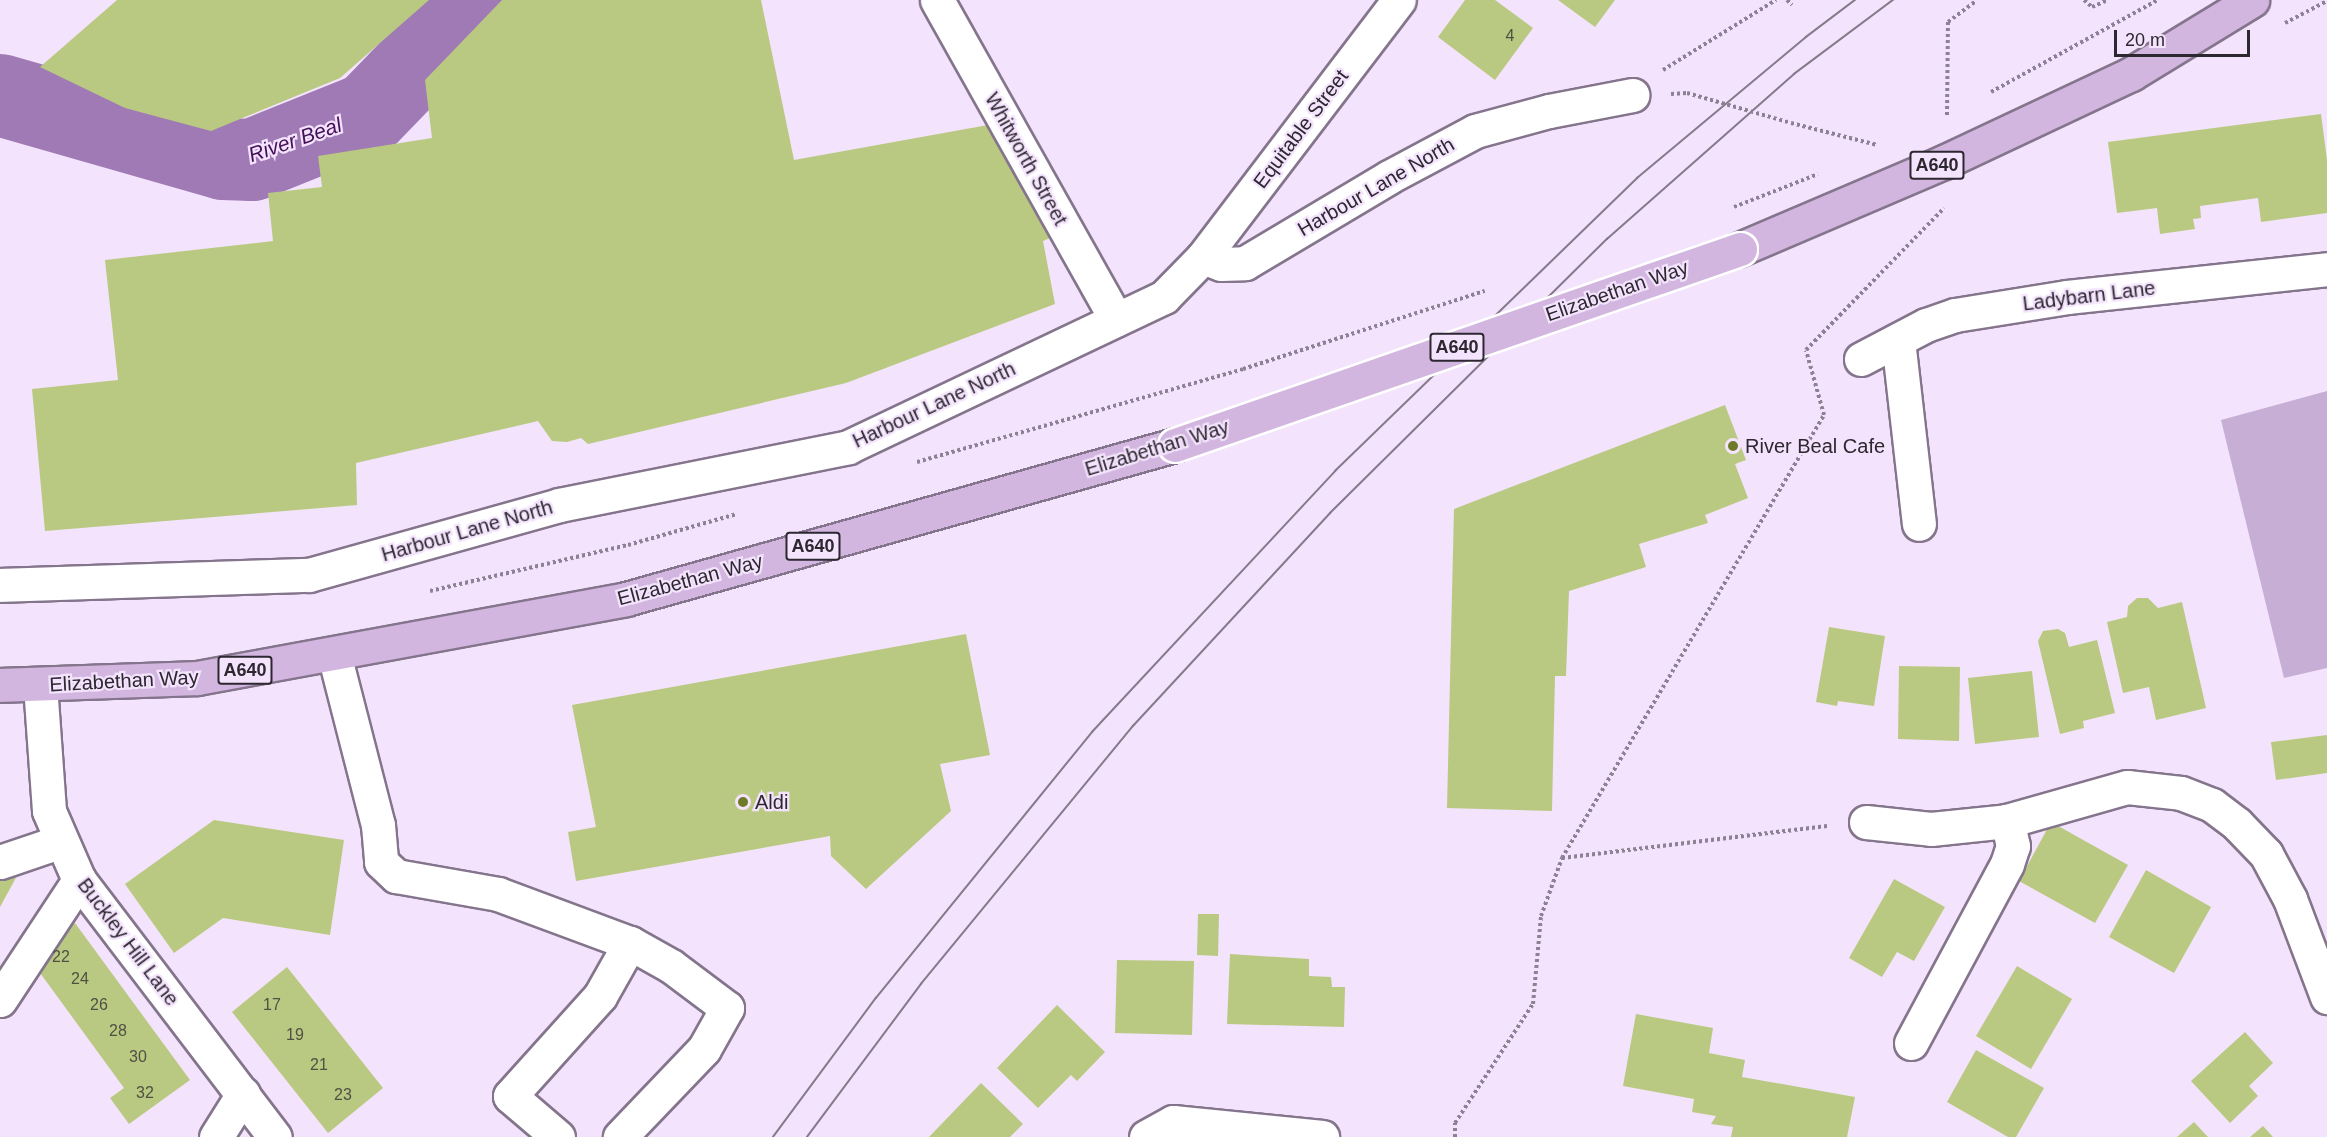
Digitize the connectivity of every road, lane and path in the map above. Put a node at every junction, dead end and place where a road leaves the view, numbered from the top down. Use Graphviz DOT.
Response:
graph roads {
  1 [pos="937,0"];
  2 [pos="1399,0"];
  3 [pos="1776,0"];
  4 [pos="1787,0"];
  5 [pos="1977,0"];
  6 [pos="2084,0"];
  7 [pos="2108,0"];
  8 [pos="2158,0"];
  9 [pos="2252,0"];
  10 [pos="2322,0"];
  11 [pos="2327,1"];
  12 [pos="1792,5"];
  13 [pos="1643,85"];
  14 [pos="1687,93"];
  15 [pos="1988,93"];
  16 [pos="1958,110"];
  17 [pos="1947,116"];
  18 [pos="1937,121"];
  19 [pos="1886,147"];
  20 [pos="1947,206"];
  21 [pos="1203,257"];
  22 [pos="2327,269"];
  23 [pos="1116,319"];
  24 [pos="1898,340"];
  25 [pos="1861,359"];
  26 [pos="1918,524"];
  27 [pos="0,585"];
  28 [pos="334,654"];
  29 [pos="0,685"];
  30 [pos="40,685"];
  31 [pos="2007,821"];
  32 [pos="1866,822"];
  33 [pos="62,840"];
  34 [pos="1562,858"];
  35 [pos="0,862"];
  36 [pos="79,880"];
  37 [pos="630,943"];
  38 [pos="2327,997"];
  39 [pos="0,1000"];
  40 [pos="1911,1042"];
  41 [pos="243,1094"];
  42 [pos="216,1137"];
  43 [pos="274,1137"];
  44 [pos="558,1137"];
  45 [pos="620,1137"];
  46 [pos="1146,1137"];
  47 [pos="1322,1137"];
  48 [pos="1455,1137"];
  1 -- 23 [label="street, Whitworth Street"];
  2 -- 21 [label="street, Equitable Street"];
  3 -- 13 [label="path"];
  4 -- 12 [label="path"];
  5 -- 17 [label="path"];
  6 -- 7 [label="path"];
  8 -- 15 [label="path"];
  9 -- 28 [label="main road, Elizabethan Way / A640, bridge"];
  10 -- 11 [label="path"];
  13 -- 21 [label="street, Harbour Lane North"];
  14 -- 19 [label="path, bridge"];
  16 -- 17 [label="path"];
  17 -- 18 [label="path"];
  20 -- 34 [label="path"];
  21 -- 23 [label="street, Harbour Lane North"];
  22 -- 24 [label="street, Ladybarn Lane"];
  23 -- 27 [label="street, Harbour Lane North"];
  24 -- 25 [label="street, Ladybarn Lane"];
  24 -- 26 [label="street"];
  28 -- 30 [label="main road, Elizabethan Way / A640"];
  28 -- 37 [label="street"];
  29 -- 30 [label="main road, Elizabethan Way"];
  30 -- 33 [label="street, Buckley Hill Lane"];
  31 -- 32 [label="street"];
  31 -- 38 [label="street"];
  31 -- 40 [label="street"];
  32 -- 34 [label="path"];
  33 -- 35 [label="street"];
  33 -- 36 [label="street, Buckley Hill Lane"];
  34 -- 48 [label="path"];
  36 -- 39 [label="street"];
  36 -- 41 [label="street, Buckley Hill Lane"];
  37 -- 44 [label="street"];
  37 -- 45 [label="street"];
  41 -- 42 [label="street"];
  41 -- 43 [label="street, Buckley Hill Lane"];
  46 -- 47 [label="street"];
}
